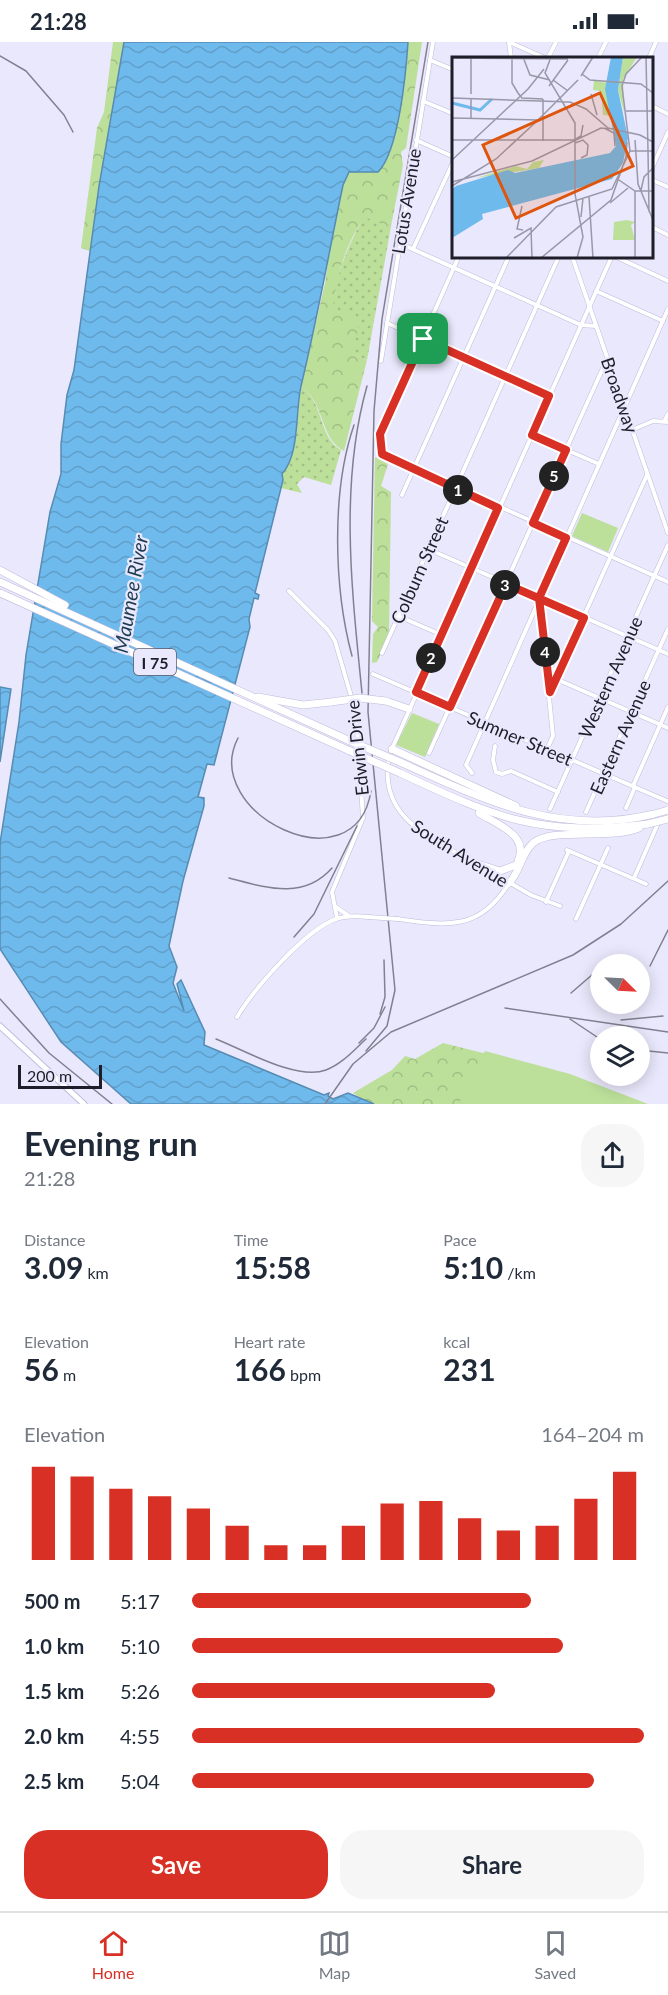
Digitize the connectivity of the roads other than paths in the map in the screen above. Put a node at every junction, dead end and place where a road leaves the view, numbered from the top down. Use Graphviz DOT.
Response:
graph roads {
  1 [pos="433,42"];
  2 [pos="509,42"];
  3 [pos="556,42"];
  4 [pos="606,42"];
  5 [pos="656,42"];
  6 [pos="511,57"];
  7 [pos="545,57"];
  8 [pos="548,57"];
  9 [pos="598,57"];
  10 [pos="648,57"];
  11 [pos="430,60"];
  12 [pos="452,70"];
  13 [pos="423,100"];
  14 [pos="653,107"];
  15 [pos="452,114"];
  16 [pos="668,114"];
  17 [pos="668,132"];
  18 [pos="667,139"];
  19 [pos="416,140"];
  20 [pos="452,158"];
  21 [pos="452,160"];
  22 [pos="653,164"];
  23 [pos="653,181"];
  24 [pos="668,187"];
  25 [pos="653,228"];
  26 [pos="668,235"];
  27 [pos="399,243"];
  28 [pos="413,249"];
  29 [pos="458,258"];
  30 [pos="508,258"];
  31 [pos="558,258"];
  32 [pos="573,258"];
  33 [pos="612,258"];
  34 [pos="617,258"];
  35 [pos="454,268"];
  36 [pos="668,281"];
  37 [pos="496,287"];
  38 [pos="596,291"];
  39 [pos="538,306"];
  40 [pos="589,306"];
  41 [pos="668,309"];
  42 [pos="663,321"];
  43 [pos="387,323"];
  44 [pos="581,325"];
  45 [pos="596,326"];
  46 [pos="423,339"];
  47 [pos="464,358"];
  48 [pos="607,359"];
  49 [pos="381,361"];
  50 [pos="505,377"];
  51 [pos="549,396"];
  52 [pos="624,408"];
  53 [pos="668,414"];
  54 [pos="667,421"];
  55 [pos="632,430"];
  56 [pos="532,435"];
  57 [pos="566,450"];
  58 [pos="599,464"];
  59 [pos="413,470"];
  60 [pos="647,475"];
  61 [pos="455,488"];
  62 [pos="402,495"];
  63 [pos="498,508"];
  64 [pos="533,523"];
  65 [pos="668,533"];
  66 [pos="566,538"];
  67 [pos="668,545"];
  68 [pos="428,549"];
  69 [pos="610,556"];
  70 [pos="471,568"];
  71 [pos="0,570"];
  72 [pos="655,576"];
  73 [pos="0,582"];
  74 [pos="668,582"];
  75 [pos="506,584"];
  76 [pos="289,591"];
  77 [pos="0,593"];
  78 [pos="539,598"];
  79 [pos="398,616"];
  80 [pos="584,618"];
  81 [pos="668,629"];
  82 [pos="112,631"];
  83 [pos="442,635"];
  84 [pos="627,637"];
  85 [pos="658,650"];
  86 [pos="382,653"];
  87 [pos="668,654"];
  88 [pos="373,674"];
  89 [pos="556,679"];
  90 [pos="416,692"];
  91 [pos="550,692"];
  92 [pos="247,694"];
  93 [pos="600,698"];
  94 [pos="450,707"];
  95 [pos="668,707"];
  96 [pos="409,709"];
  97 [pos="631,712"];
  98 [pos="484,722"];
  99 [pos="660,725"];
  100 [pos="668,728"];
  101 [pos="495,746"];
  102 [pos="392,749"];
  103 [pos="548,749"];
  104 [pos="429,753"];
  105 [pos="572,760"];
  106 [pos="472,773"];
  107 [pos="604,774"];
  108 [pos="634,787"];
  109 [pos="558,792"];
  110 [pos="668,801"];
  111 [pos="470,806"];
  112 [pos="626,808"];
  113 [pos="550,809"];
  114 [pos="668,810"];
  115 [pos="586,812"];
  116 [pos="668,819"];
  117 [pos="570,820"];
  118 [pos="648,824"];
  119 [pos="608,848"];
  120 [pos="474,863"];
  121 [pos="516,864"];
  122 [pos="601,864"];
  123 [pos="634,879"];
  124 [pos="509,884"];
  125 [pos="646,884"];
  126 [pos="333,902"];
  127 [pos="548,902"];
  128 [pos="560,906"];
  129 [pos="353,916"];
  130 [pos="338,918"];
  131 [pos="576,919"];
  132 [pos="237,1017"];
  133 [pos="0,1026"];
  134 [pos="80,1103"];
  1 -- 11 [label="street, Lotus Avenue"];
  2 -- 6 [label="street"];
  2 -- 7 [label="street"];
  3 -- 8 [label="street"];
  4 -- 9 [label="street"];
  5 -- 10 [label="street"];
  11 -- 12 [label="street"];
  11 -- 13 [label="street, Lotus Avenue"];
  13 -- 15 [label="street"];
  13 -- 19 [label="street, Lotus Avenue"];
  14 -- 16 [label="street"];
  17 -- 18 [label="street"];
  18 -- 22 [label="street"];
  19 -- 20 [label="street"];
  19 -- 27 [label="street, Lotus Avenue"];
  21 -- 28 [label="street"];
  23 -- 24 [label="street"];
  25 -- 26 [label="street"];
  27 -- 28 [label="street"];
  27 -- 43 [label="street, Lotus Avenue"];
  28 -- 35 [label="street"];
  29 -- 35 [label="street"];
  30 -- 37 [label="street"];
  31 -- 39 [label="street, Colburn Street"];
  32 -- 40 [label="street, Broadway"];
  33 -- 38 [label="street, South Avenue"];
  34 -- 36 [label="street"];
  35 -- 37 [label="street"];
  35 -- 46 [label="street"];
  37 -- 39 [label="street"];
  37 -- 47 [label="street"];
  38 -- 40 [label="street, South Avenue"];
  38 -- 42 [label="street"];
  39 -- 44 [label="street"];
  39 -- 50 [label="street, Colburn Street"];
  40 -- 44 [label="street, South Avenue"];
  40 -- 45 [label="street, Broadway"];
  41 -- 42 [label="street"];
  42 -- 52 [label="street"];
  43 -- 46 [label="street"];
  43 -- 49 [label="street, Lotus Avenue"];
  44 -- 45 [label="street"];
  44 -- 51 [label="street, South Avenue"];
  45 -- 48 [label="street, Broadway"];
  46 -- 47 [label="street"];
  46 -- 59 [label="street"];
  47 -- 50 [label="street"];
  47 -- 59 [label="street"];
  48 -- 52 [label="street, Broadway"];
  48 -- 57 [label="street"];
  50 -- 51 [label="street"];
  50 -- 61 [label="street, Colburn Street"];
  51 -- 56 [label="street, South Avenue"];
  52 -- 55 [label="street, Broadway"];
  52 -- 58 [label="street"];
  53 -- 54 [label="street"];
  54 -- 55 [label="street"];
  55 -- 60 [label="street, Broadway"];
  56 -- 57 [label="street"];
  56 -- 63 [label="street, South Avenue"];
  57 -- 58 [label="street"];
  57 -- 64 [label="street"];
  58 -- 66 [label="street"];
  59 -- 61 [label="street"];
  59 -- 62 [label="street"];
  60 -- 65 [label="street, Broadway"];
  60 -- 69 [label="street"];
  61 -- 63 [label="street"];
  61 -- 68 [label="street, Colburn Street"];
  63 -- 64 [label="street"];
  63 -- 70 [label="street, South Avenue"];
  64 -- 66 [label="street"];
  64 -- 75 [label="street"];
  66 -- 69 [label="street"];
  66 -- 78 [label="street"];
  67 -- 72 [label="street, Western Avenue"];
  68 -- 70 [label="street"];
  68 -- 79 [label="street, Colburn Street"];
  69 -- 72 [label="street"];
  69 -- 80 [label="street"];
  70 -- 75 [label="street"];
  70 -- 83 [label="street, South Avenue"];
  71 -- 82 [label="highway"];
  72 -- 74 [label="street"];
  72 -- 84 [label="street, Western Avenue"];
  73 -- 82 [label="highway, I 75 / I 75"];
  75 -- 78 [label="street"];
  75 -- 94 [label="street"];
  76 -- 126 [label="street, Edwin Drive"];
  77 -- 111 [label="highway, I 75, bridge"];
  78 -- 80 [label="street"];
  78 -- 91 [label="street"];
  78 -- 98 [label="street"];
  79 -- 83 [label="street"];
  79 -- 86 [label="street, Colburn Street"];
  80 -- 84 [label="street"];
  80 -- 89 [label="street"];
  81 -- 85 [label="street, Eastern Avenue"];
  82 -- 92 [label="highway, I 75 / I 75"];
  83 -- 90 [label="street, South Avenue"];
  84 -- 85 [label="street"];
  84 -- 93 [label="street, Western Avenue"];
  85 -- 87 [label="street"];
  85 -- 97 [label="street, Eastern Avenue"];
  88 -- 90 [label="street, Sumner Street"];
  89 -- 91 [label="street"];
  89 -- 93 [label="street"];
  90 -- 94 [label="street, Sumner Street"];
  90 -- 96 [label="street, South Avenue"];
  91 -- 103 [label="street"];
  92 -- 96 [label="highway, bridge"];
  92 -- 117 [label="highway, I 75 / I 75, bridge"];
  93 -- 97 [label="street"];
  93 -- 105 [label="street, Western Avenue"];
  94 -- 98 [label="street, Sumner Street"];
  94 -- 104 [label="street"];
  95 -- 99 [label="street"];
  96 -- 102 [label="street, South Avenue"];
  97 -- 99 [label="street"];
  97 -- 107 [label="street, Eastern Avenue"];
  98 -- 103 [label="street, Sumner Street"];
  98 -- 106 [label="street"];
  99 -- 100 [label="street"];
  99 -- 108 [label="street"];
  101 -- 109 [label="street"];
  102 -- 117 [label="highway"];
  102 -- 120 [label="street, South Avenue"];
  103 -- 105 [label="street, Sumner Street"];
  105 -- 107 [label="street, Sumner Street"];
  105 -- 109 [label="street, Western Avenue"];
  107 -- 108 [label="street, Sumner Street"];
  107 -- 115 [label="street, Eastern Avenue"];
  108 -- 110 [label="street, Sumner Street"];
  108 -- 112 [label="street"];
  109 -- 113 [label="street, Western Avenue"];
  110 -- 123 [label="street"];
  111 -- 118 [label="highway, I 75"];
  111 -- 121 [label="highway"];
  114 -- 117 [label="highway, I 75 / I 75, bridge"];
  116 -- 118 [label="highway, I 75, bridge"];
  118 -- 124 [label="highway"];
  119 -- 122 [label="street"];
  120 -- 121 [label="highway"];
  120 -- 124 [label="street, South Avenue"];
  121 -- 124 [label="highway"];
  122 -- 123 [label="street"];
  122 -- 127 [label="street"];
  122 -- 131 [label="street"];
  123 -- 125 [label="street"];
  124 -- 127 [label="street, South Avenue"];
  124 -- 129 [label="street, bridge"];
  126 -- 129 [label="street"];
  126 -- 130 [label="street"];
  127 -- 128 [label="street, South Avenue"];
  129 -- 130 [label="street"];
  130 -- 132 [label="street"];
  133 -- 134 [label="main road"];
}
